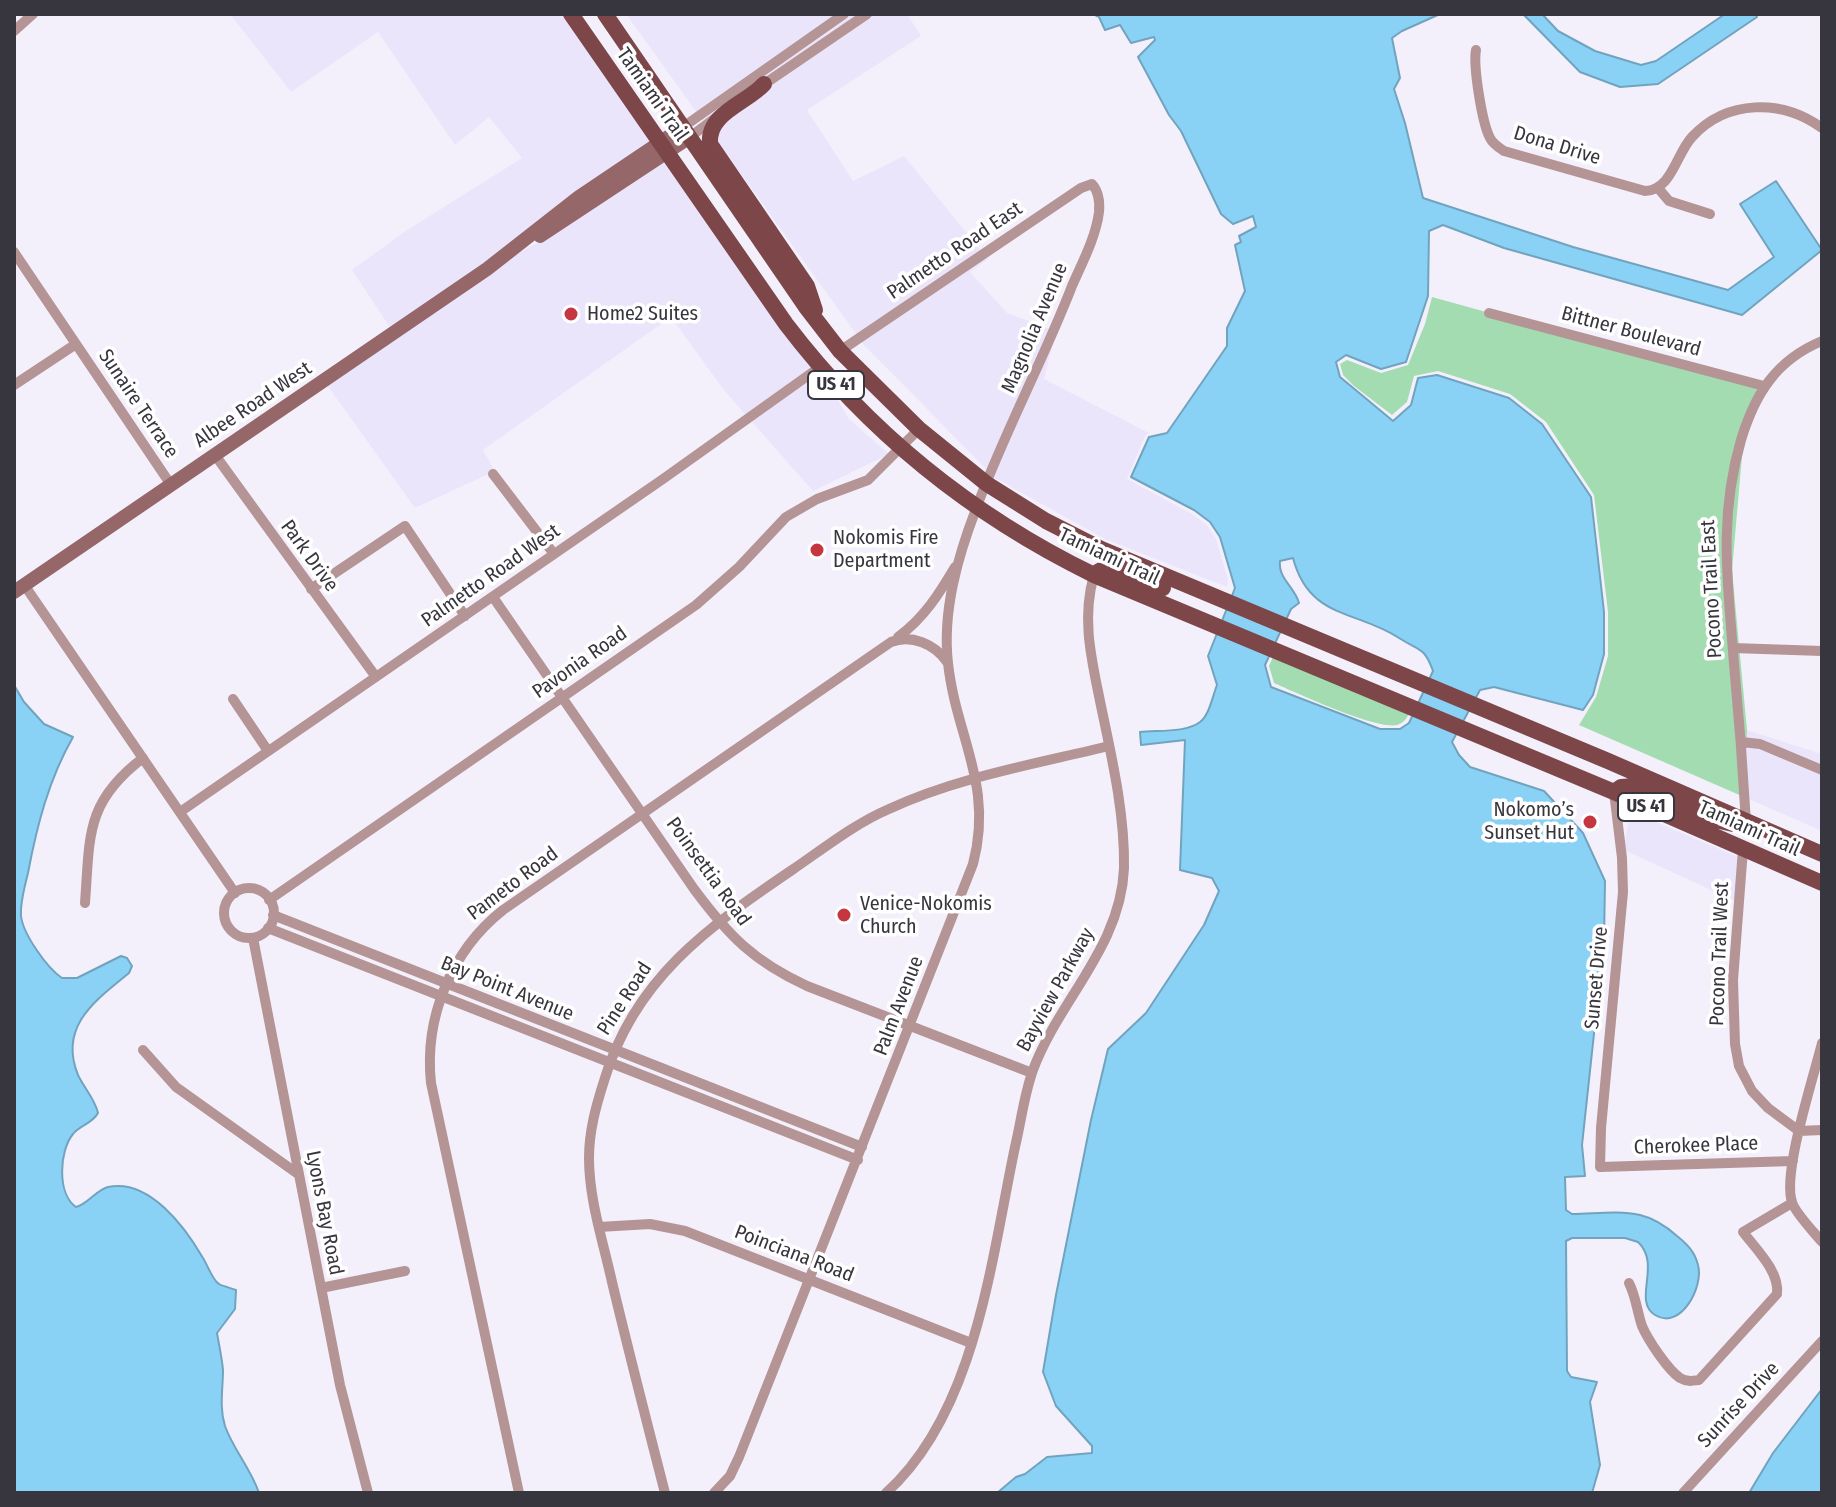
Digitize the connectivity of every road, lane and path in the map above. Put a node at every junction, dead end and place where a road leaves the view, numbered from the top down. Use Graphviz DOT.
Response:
graph roads {
  1 [pos="33,14"];
  2 [pos="571,14"];
  3 [pos="605,14"];
  4 [pos="844,14"];
  5 [pos="867,14"];
  6 [pos="14,31"];
  7 [pos="1476,50"];
  8 [pos="764,84"];
  9 [pos="1822,128"];
  10 [pos="686,132"];
  11 [pos="663,147"];
  12 [pos="1092,184"];
  13 [pos="1658,188"];
  14 [pos="1710,214"];
  15 [pos="14,252"];
  16 [pos="1489,313"];
  17 [pos="818,323"];
  18 [pos="1822,341"];
  19 [pos="76,344"];
  20 [pos="840,351"];
  21 [pos="820,367"];
  22 [pos="14,385"];
  23 [pos="1764,386"];
  24 [pos="919,429"];
  25 [pos="901,450"];
  26 [pos="215,455"];
  27 [pos="493,474"];
  28 [pos="987,484"];
  29 [pos="171,485"];
  30 [pos="976,508"];
  31 [pos="554,554"];
  32 [pos="959,562"];
  33 [pos="1094,575"];
  34 [pos="20,589"];
  35 [pos="311,589"];
  36 [pos="493,597"];
  37 [pos="1227,603"];
  38 [pos="465,616"];
  39 [pos="891,642"];
  40 [pos="1733,648"];
  41 [pos="1822,651"];
  42 [pos="948,664"];
  43 [pos="376,677"];
  44 [pos="562,697"];
  45 [pos="233,699"];
  46 [pos="1741,742"];
  47 [pos="1109,746"];
  48 [pos="268,751"];
  49 [pos="143,758"];
  50 [pos="1822,770"];
  51 [pos="977,779"];
  52 [pos="1614,792"];
  53 [pos="180,812"];
  54 [pos="643,813"];
  55 [pos="1746,822"];
  56 [pos="1743,849"];
  57 [pos="1822,854"];
  58 [pos="1822,883"];
  59 [pos="235,893"];
  60 [pos="269,900"];
  61 [pos="85,903"];
  62 [pos="273,915"];
  63 [pos="718,922"];
  64 [pos="268,928"];
  65 [pos="253,938"];
  66 [pos="446,984"];
  67 [pos="441,996"];
  68 [pos="910,1027"];
  69 [pos="1822,1043"];
  70 [pos="143,1050"];
  71 [pos="613,1051"];
  72 [pos="609,1063"];
  73 [pos="1032,1073"];
  74 [pos="1822,1130"];
  75 [pos="1799,1131"];
  76 [pos="862,1147"];
  77 [pos="858,1160"];
  78 [pos="1793,1161"];
  79 [pos="1600,1167"];
  80 [pos="298,1174"];
  81 [pos="1792,1203"];
  82 [pos="599,1227"];
  83 [pos="1822,1242"];
  84 [pos="405,1271"];
  85 [pos="810,1280"];
  86 [pos="1629,1283"];
  87 [pos="321,1288"];
  88 [pos="1822,1341"];
  89 [pos="971,1343"];
  90 [pos="368,1493"];
  91 [pos="519,1493"];
  92 [pos="665,1493"];
  93 [pos="714,1493"];
  94 [pos="886,1493"];
  95 [pos="1683,1493"];
  1 -- 6 [label="street"];
  2 -- 11 [label="main road, Tamiami Trail / US 41"];
  3 -- 10 [label="main road, Tamiami Trail / US 41"];
  4 -- 10 [label="street"];
  5 -- 8 [label="street"];
  7 -- 13 [label="street, Dona Drive"];
  8 -- 10 [label="street"];
  8 -- 17 [label="main road"];
  9 -- 13 [label="street"];
  10 -- 11 [label="street, Albee Road West"];
  10 -- 17 [label="main road, Tamiami Trail / US 41"];
  11 -- 21 [label="main road, Tamiami Trail / US 41"];
  11 -- 26 [label="street, Albee Road West"];
  12 -- 20 [label="street, Palmetto Road East"];
  12 -- 28 [label="street, Magnolia Avenue"];
  13 -- 14 [label="street, Dona Drive"];
  15 -- 19 [label="street, Sunaire Terrace"];
  16 -- 23 [label="street, Bittner Boulevard"];
  17 -- 20 [label="main road, Tamiami Trail / US 41"];
  18 -- 23 [label="street, Pocono Trail East"];
  19 -- 22 [label="street, Sunaire Terrace"];
  19 -- 29 [label="street, Sunaire Terrace"];
  20 -- 24 [label="main road, Tamiami Trail / US 41"];
  21 -- 25 [label="main road, Tamiami Trail / US 41"];
  21 -- 31 [label="street, Palmetto Road West"];
  23 -- 40 [label="street, Pocono Trail East"];
  24 -- 25 [label="street, Pavonia Road"];
  24 -- 28 [label="main road, Tamiami Trail / US 41"];
  25 -- 30 [label="main road, Tamiami Trail / US 41"];
  25 -- 44 [label="street, Pavonia Road"];
  26 -- 29 [label="street, Albee Road West"];
  26 -- 35 [label="street, Park Drive"];
  27 -- 31 [label="street"];
  28 -- 30 [label="street, Magnolia Avenue"];
  28 -- 37 [label="main road, Tamiami Trail / US 41"];
  29 -- 34 [label="street, Albee Road West"];
  30 -- 32 [label="street, Palm Avenue"];
  30 -- 33 [label="main road, Tamiami Trail / US 41"];
  31 -- 36 [label="street, Palmetto Road West"];
  32 -- 39 [label="street, Pameto Road"];
  32 -- 42 [label="street, Palm Avenue"];
  33 -- 37 [label="main road"];
  33 -- 47 [label="street, Bayview Parkway"];
  33 -- 52 [label="main road, Tamiami Trail / US 41"];
  34 -- 49 [label="street"];
  35 -- 38 [label="street"];
  35 -- 43 [label="street, Park Drive"];
  36 -- 38 [label="street, Palmetto Road West"];
  36 -- 44 [label="street, Poinsettia Road"];
  37 -- 55 [label="main road, Tamiami Trail / US 41"];
  38 -- 43 [label="street, Palmetto Road West"];
  39 -- 42 [label="street"];
  39 -- 54 [label="street, Pameto Road"];
  40 -- 41 [label="street"];
  40 -- 46 [label="street, Pocono Trail East"];
  42 -- 51 [label="street, Palm Avenue"];
  43 -- 48 [label="street, Palmetto Road West"];
  44 -- 54 [label="street, Poinsettia Road"];
  44 -- 60 [label="street, Pavonia Road"];
  45 -- 48 [label="street"];
  46 -- 50 [label="street"];
  46 -- 55 [label="street, Pocono Trail East"];
  47 -- 51 [label="street, Pine Road"];
  47 -- 73 [label="street, Bayview Parkway"];
  48 -- 53 [label="street, Palmetto Road West"];
  49 -- 53 [label="street"];
  49 -- 61 [label="street"];
  51 -- 63 [label="street, Pine Road"];
  51 -- 68 [label="street, Palm Avenue"];
  52 -- 55 [label="main road"];
  52 -- 56 [label="main road, Tamiami Trail / US 41"];
  52 -- 79 [label="street, Sunset Drive"];
  53 -- 59 [label="street"];
  54 -- 63 [label="street, Poinsettia Road"];
  54 -- 66 [label="street, Pameto Road"];
  55 -- 57 [label="main road, Tamiami Trail / US 41"];
  56 -- 58 [label="main road, Tamiami Trail / US 41"];
  56 -- 75 [label="street, Pocono Trail West"];
  59 -- 60 [label="street"];
  59 -- 65 [label="street"];
  60 -- 62 [label="street"];
  62 -- 64 [label="street"];
  62 -- 66 [label="street, Bay Point Avenue"];
  63 -- 68 [label="street, Poinsettia Road"];
  63 -- 71 [label="street, Pine Road"];
  64 -- 65 [label="street"];
  64 -- 67 [label="street, Bay Point Avenue"];
  65 -- 80 [label="street, Lyons Bay Road"];
  66 -- 67 [label="street, Pameto Road"];
  66 -- 71 [label="street, Bay Point Avenue"];
  67 -- 72 [label="street, Bay Point Avenue"];
  67 -- 91 [label="street, Pameto Road"];
  68 -- 73 [label="street, Poinsettia Road"];
  68 -- 76 [label="street, Palm Avenue"];
  69 -- 75 [label="street"];
  70 -- 80 [label="street"];
  71 -- 72 [label="street, Pine Road"];
  71 -- 76 [label="street, Bay Point Avenue"];
  72 -- 77 [label="street, Bay Point Avenue"];
  72 -- 82 [label="street, Pine Road"];
  73 -- 89 [label="street, Bayview Parkway"];
  74 -- 75 [label="street"];
  75 -- 78 [label="street"];
  76 -- 77 [label="street, Palm Avenue"];
  77 -- 85 [label="street, Palm Avenue"];
  78 -- 79 [label="street, Cherokee Place"];
  78 -- 81 [label="street"];
  80 -- 87 [label="street, Lyons Bay Road"];
  81 -- 83 [label="street"];
  81 -- 86 [label="street"];
  82 -- 85 [label="street, Poinciana Road"];
  82 -- 92 [label="street, Pine Road"];
  84 -- 87 [label="street"];
  85 -- 89 [label="street, Poinciana Road"];
  85 -- 93 [label="street, Palm Avenue"];
  87 -- 90 [label="street, Lyons Bay Road"];
  88 -- 95 [label="street, Sunrise Drive"];
  89 -- 94 [label="street, Bayview Parkway"];
}
